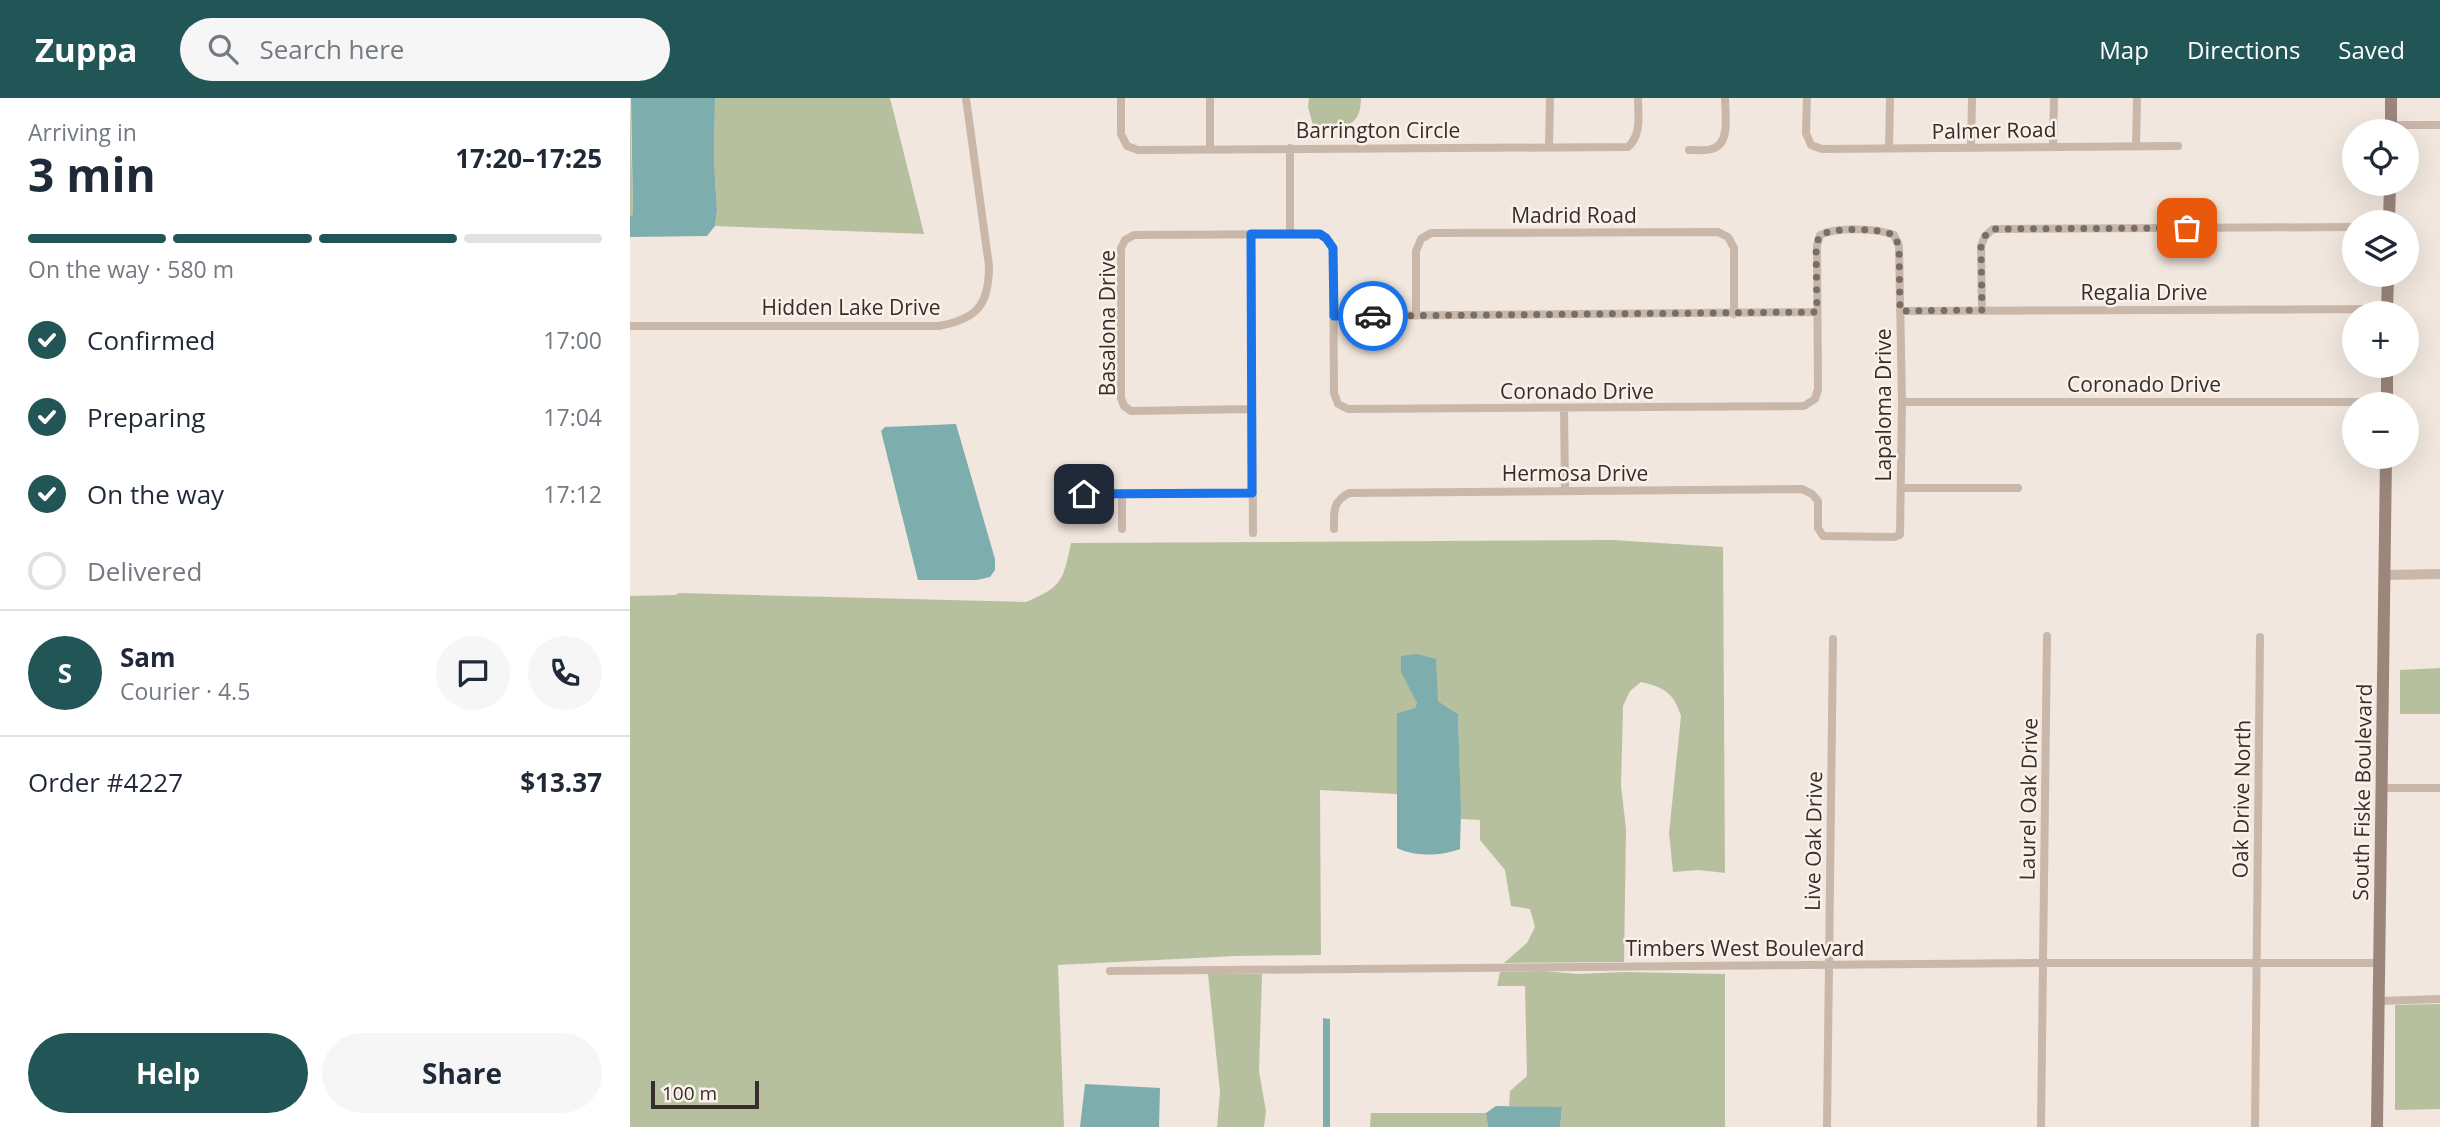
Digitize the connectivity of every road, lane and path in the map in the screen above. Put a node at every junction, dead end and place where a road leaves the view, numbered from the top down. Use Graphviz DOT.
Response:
graph roads {
  1 [pos="966,98"];
  2 [pos="1121,98"];
  3 [pos="1210,98"];
  4 [pos="1549,98"];
  5 [pos="1638,98"];
  6 [pos="1725,98"];
  7 [pos="1807,98"];
  8 [pos="1890,98"];
  9 [pos="1972,98"];
  10 [pos="2054,98"];
  11 [pos="2137,98"];
  12 [pos="2391,98"];
  13 [pos="2391,119"];
  14 [pos="2440,125"];
  15 [pos="2419,126"];
  16 [pos="2136,146"];
  17 [pos="2178,146"];
  18 [pos="1549,147"];
  19 [pos="2053,147"];
  20 [pos="1290,148"];
  21 [pos="1971,148"];
  22 [pos="1210,149"];
  23 [pos="1889,149"];
  24 [pos="1689,150"];
  25 [pos="2342,227"];
  26 [pos="1251,234"];
  27 [pos="1290,234"];
  28 [pos="1982,310"];
  29 [pos="1900,311"];
  30 [pos="2342,311"];
  31 [pos="1817,312"];
  32 [pos="1734,314"];
  33 [pos="1334,316"];
  34 [pos="1416,316"];
  35 [pos="630,326"];
  36 [pos="1902,402"];
  37 [pos="2342,403"];
  38 [pos="1564,408"];
  39 [pos="1252,409"];
  40 [pos="2386,469"];
  41 [pos="1901,488"];
  42 [pos="2018,488"];
  43 [pos="1565,491"];
  44 [pos="1252,493"];
  45 [pos="1084,494"];
  46 [pos="1122,494"];
  47 [pos="1818,528"];
  48 [pos="1122,529"];
  49 [pos="1334,529"];
  50 [pos="1253,533"];
  51 [pos="2440,574"];
  52 [pos="2385,575"];
  53 [pos="2047,636"];
  54 [pos="2260,637"];
  55 [pos="1833,639"];
  56 [pos="2382,788"];
  57 [pos="2440,788"];
  58 [pos="2257,962"];
  59 [pos="2043,963"];
  60 [pos="2379,963"];
  61 [pos="1829,965"];
  62 [pos="1110,971"];
  63 [pos="2440,999"];
  64 [pos="2379,1000"];
  65 [pos="1827,1127"];
  66 [pos="2041,1127"];
  67 [pos="2255,1127"];
  68 [pos="2377,1127"];
  1 -- 35 [label="street, Hidden Lake Drive"];
  2 -- 22 [label="street, Barrington Circle"];
  3 -- 22 [label="street"];
  4 -- 18 [label="street"];
  5 -- 18 [label="street, Barrington Circle"];
  6 -- 24 [label="street"];
  7 -- 23 [label="street, Palmer Road"];
  8 -- 23 [label="street"];
  9 -- 21 [label="street"];
  10 -- 19 [label="street"];
  11 -- 16 [label="street"];
  12 -- 13 [label="main road"];
  14 -- 15 [label="street"];
  16 -- 17 [label="street, Palmer Road"];
  16 -- 19 [label="street, Palmer Road"];
  18 -- 20 [label="street, Barrington Circle"];
  19 -- 21 [label="street, Palmer Road"];
  20 -- 22 [label="street, Barrington Circle"];
  20 -- 27 [label="street"];
  21 -- 23 [label="street, Palmer Road"];
  25 -- 28 [label="street"];
  26 -- 27 [label="street"];
  26 -- 39 [label="street"];
  26 -- 39 [label="street, Basalona Drive"];
  27 -- 33 [label="street"];
  28 -- 29 [label="street, Regalia Drive"];
  28 -- 30 [label="street, Regalia Drive"];
  29 -- 31 [label="street, Lapaloma Drive"];
  29 -- 36 [label="street, Lapaloma Drive"];
  31 -- 32 [label="street"];
  31 -- 38 [label="street, Coronado Drive"];
  32 -- 34 [label="street"];
  32 -- 34 [label="street, Madrid Road"];
  33 -- 34 [label="street"];
  33 -- 38 [label="street, Coronado Drive"];
  36 -- 37 [label="street, Coronado Drive"];
  36 -- 41 [label="street, Lapaloma Drive"];
  38 -- 43 [label="street"];
  39 -- 44 [label="street"];
  40 -- 52 [label="main road, South Fiske Boulevard"];
  41 -- 42 [label="street"];
  41 -- 47 [label="street, Lapaloma Drive"];
  43 -- 47 [label="street, Hermosa Drive"];
  43 -- 49 [label="street, Hermosa Drive"];
  44 -- 46 [label="street"];
  44 -- 50 [label="street"];
  45 -- 46 [label="street"];
  46 -- 48 [label="street"];
  51 -- 52 [label="street"];
  52 -- 56 [label="main road, South Fiske Boulevard"];
  53 -- 59 [label="street, Laurel Oak Drive"];
  54 -- 58 [label="street, Oak Drive North"];
  55 -- 61 [label="street, Live Oak Drive"];
  56 -- 57 [label="street"];
  56 -- 60 [label="main road, South Fiske Boulevard"];
  58 -- 59 [label="street, Timbers West Boulevard"];
  58 -- 60 [label="street, Timbers West Boulevard"];
  58 -- 67 [label="street, Oak Drive North"];
  59 -- 61 [label="street, Timbers West Boulevard"];
  59 -- 66 [label="street, Laurel Oak Drive"];
  60 -- 64 [label="main road, South Fiske Boulevard"];
  61 -- 62 [label="street, Timbers West Boulevard"];
  61 -- 65 [label="street, Live Oak Drive"];
  63 -- 64 [label="street"];
  64 -- 68 [label="main road, South Fiske Boulevard"];
}
